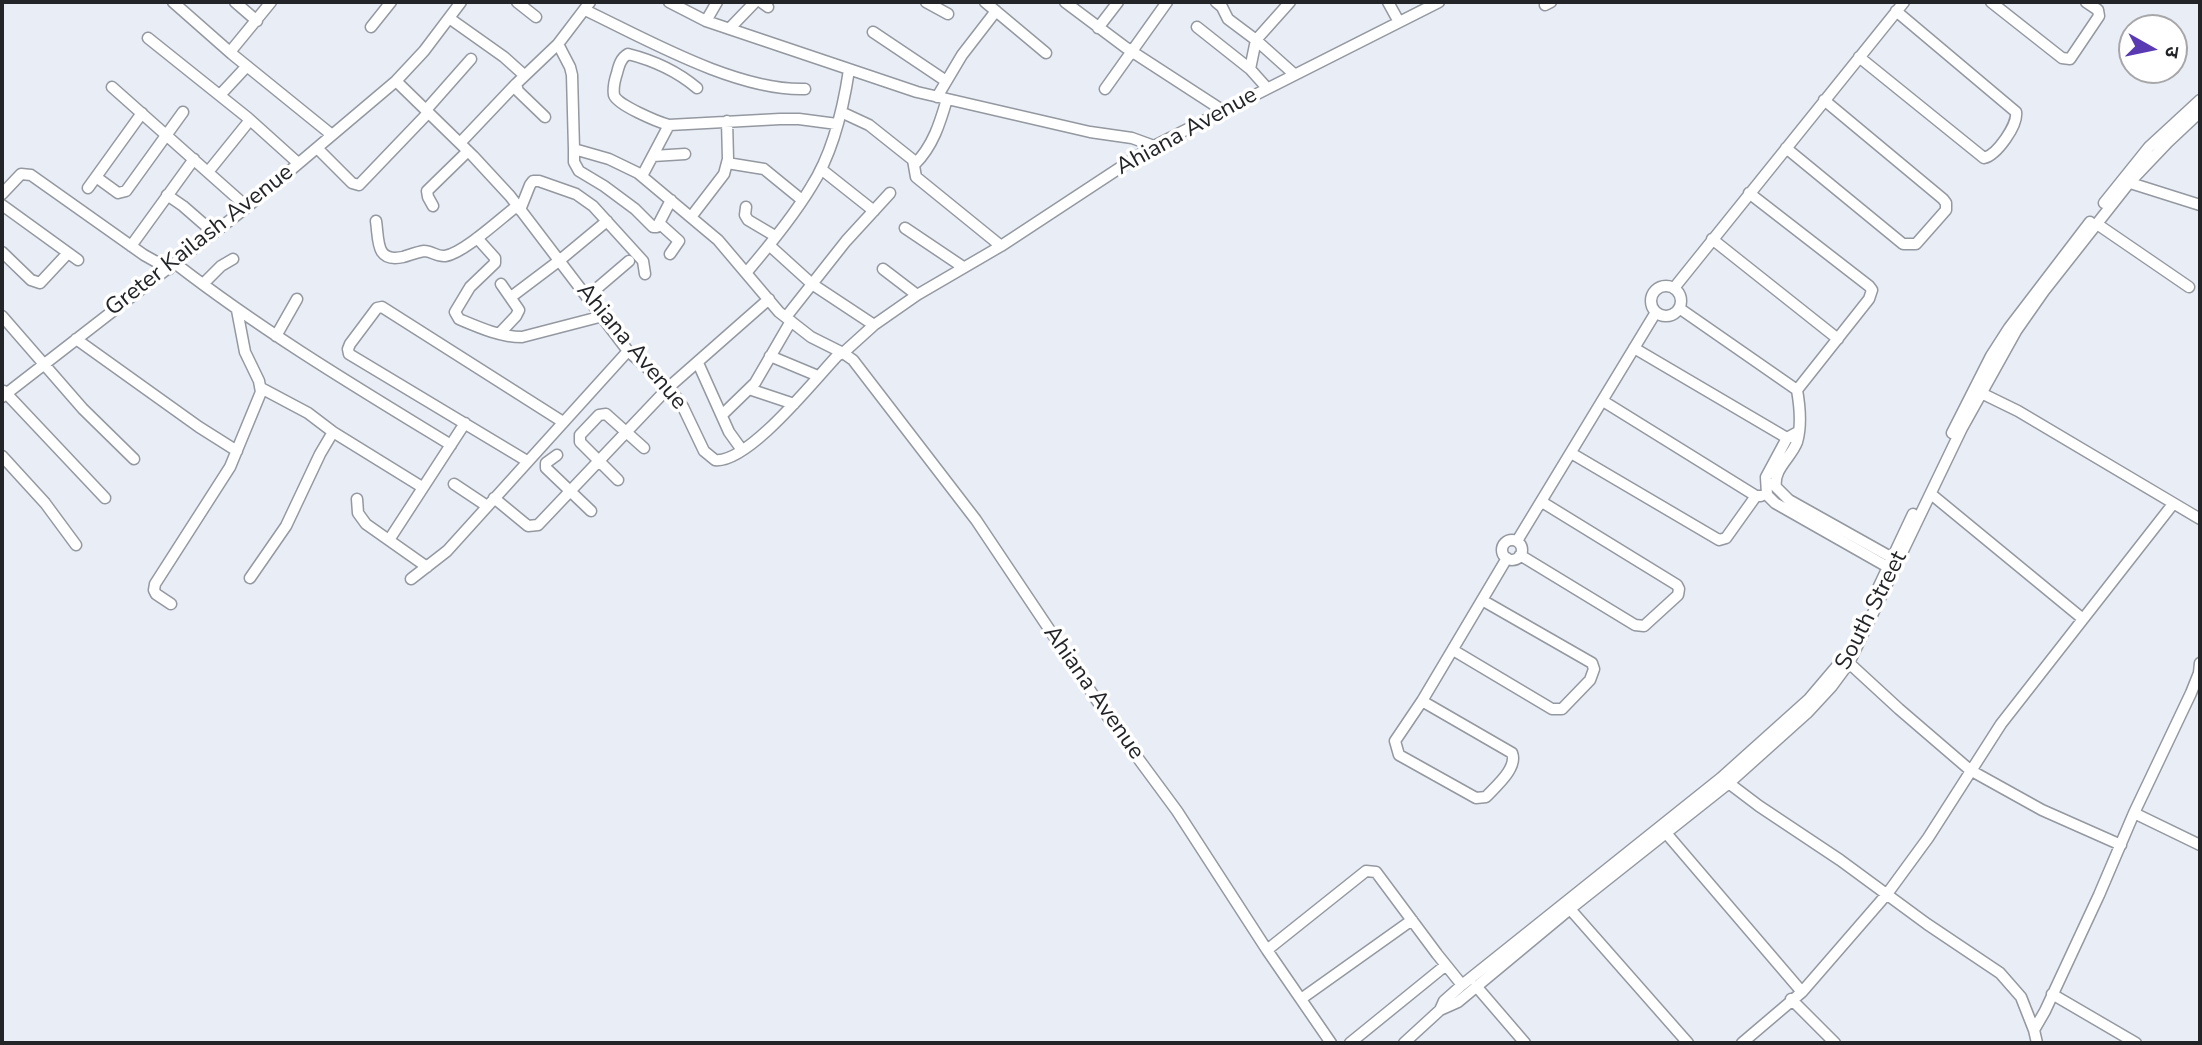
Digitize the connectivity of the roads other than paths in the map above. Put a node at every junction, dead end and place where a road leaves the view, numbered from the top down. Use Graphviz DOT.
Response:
graph roads {
  1 [pos="173,2"];
  2 [pos="235,2"];
  3 [pos="271,2"];
  4 [pos="391,2"];
  5 [pos="461,2"];
  6 [pos="517,2"];
  7 [pos="670,2"];
  8 [pos="717,2"];
  9 [pos="755,2"];
  10 [pos="926,2"];
  11 [pos="985,2"];
  12 [pos="1065,2"];
  13 [pos="1118,2"];
  14 [pos="1167,2"];
  15 [pos="1216,2"];
  16 [pos="1388,2"];
  17 [pos="1439,2"];
  18 [pos="1991,2"];
  19 [pos="2086,2"];
  20 [pos="1282,4"];
  21 [pos="587,6"];
  22 [pos="1900,6"];
  23 [pos="996,10"];
  24 [pos="948,14"];
  25 [pos="536,17"];
  26 [pos="449,18"];
  27 [pos="257,20"];
  28 [pos="706,21"];
  29 [pos="1399,22"];
  30 [pos="371,27"];
  31 [pos="1197,27"];
  32 [pos="1098,28"];
  33 [pos="729,29"];
  34 [pos="873,32"];
  35 [pos="637,35"];
  36 [pos="148,37"];
  37 [pos="1256,40"];
  38 [pos="558,44"];
  39 [pos="1131,51"];
  40 [pos="230,52"];
  41 [pos="1046,53"];
  42 [pos="628,54"];
  43 [pos="1859,57"];
  44 [pos="471,59"];
  45 [pos="247,66"];
  46 [pos="1250,69"];
  47 [pos="849,70"];
  48 [pos="1294,74"];
  49 [pos="524,75"];
  50 [pos="396,81"];
  51 [pos="946,81"];
  52 [pos="516,84"];
  53 [pos="112,87"];
  54 [pos="697,88"];
  55 [pos="1267,88"];
  56 [pos="805,89"];
  57 [pos="1105,89"];
  58 [pos="220,94"];
  59 [pos="942,98"];
  60 [pos="1824,100"];
  61 [pos="2200,100"];
  62 [pos="1222,110"];
  63 [pos="183,112"];
  64 [pos="427,112"];
  65 [pos="2200,112"];
  66 [pos="142,114"];
  67 [pos="545,117"];
  68 [pos="839,118"];
  69 [pos="250,120"];
  70 [pos="727,121"];
  71 [pos="669,125"];
  72 [pos="166,134"];
  73 [pos="332,135"];
  74 [pos="1154,146"];
  75 [pos="464,147"];
  76 [pos="317,148"];
  77 [pos="1786,148"];
  78 [pos="574,149"];
  79 [pos="685,154"];
  80 [pos="653,156"];
  81 [pos="194,159"];
  82 [pos="298,163"];
  83 [pos="727,163"];
  84 [pos="915,164"];
  85 [pos="821,169"];
  86 [pos="208,172"];
  87 [pos="642,176"];
  88 [pos="96,177"];
  89 [pos="2125,182"];
  90 [pos="88,188"];
  91 [pos="890,193"];
  92 [pos="1749,193"];
  93 [pos="2,194"];
  94 [pos="167,195"];
  95 [pos="802,200"];
  96 [pos="671,201"];
  97 [pos="2,205"];
  98 [pos="2200,205"];
  99 [pos="433,206"];
  100 [pos="247,207"];
  101 [pos="746,207"];
  102 [pos="519,208"];
  103 [pos="874,211"];
  104 [pos="691,217"];
  105 [pos="376,221"];
  106 [pos="607,221"];
  107 [pos="659,223"];
  108 [pos="2097,224"];
  109 [pos="905,228"];
  110 [pos="214,233"];
  111 [pos="477,238"];
  112 [pos="1712,239"];
  113 [pos="772,241"];
  114 [pos="131,246"];
  115 [pos="1000,246"];
  116 [pos="2,252"];
  117 [pos="68,253"];
  118 [pos="670,254"];
  119 [pos="233,259"];
  120 [pos="78,260"];
  121 [pos="560,260"];
  122 [pos="629,261"];
  123 [pos="173,266"];
  124 [pos="963,267"];
  125 [pos="883,269"];
  126 [pos="746,273"];
  127 [pos="645,274"];
  128 [pos="202,284"];
  129 [pos="501,284"];
  130 [pos="812,284"];
  131 [pos="2189,287"];
  132 [pos="1674,288"];
  133 [pos="917,295"];
  134 [pos="588,296"];
  135 [pos="511,297"];
  136 [pos="297,299"];
  137 [pos="769,299"];
  138 [pos="1678,308"];
  139 [pos="237,310"];
  140 [pos="1656,312"];
  141 [pos="2,316"];
  142 [pos="603,316"];
  143 [pos="789,319"];
  144 [pos="874,325"];
  145 [pos="500,333"];
  146 [pos="276,336"];
  147 [pos="1838,339"];
  148 [pos="76,340"];
  149 [pos="1634,348"];
  150 [pos="628,351"];
  151 [pos="843,353"];
  152 [pos="770,356"];
  153 [pos="698,363"];
  154 [pos="43,365"];
  155 [pos="818,376"];
  156 [pos="669,387"];
  157 [pos="261,388"];
  158 [pos="749,389"];
  159 [pos="1797,390"];
  160 [pos="1978,391"];
  161 [pos="3,393"];
  162 [pos="1603,401"];
  163 [pos="794,404"];
  164 [pos="722,415"];
  165 [pos="563,422"];
  166 [pos="465,423"];
  167 [pos="625,431"];
  168 [pos="333,432"];
  169 [pos="1798,432"];
  170 [pos="1787,438"];
  171 [pos="451,445"];
  172 [pos="644,448"];
  173 [pos="742,450"];
  174 [pos="237,451"];
  175 [pos="1571,453"];
  176 [pos="557,455"];
  177 [pos="2,456"];
  178 [pos="134,459"];
  179 [pos="598,460"];
  180 [pos="527,461"];
  181 [pos="618,480"];
  182 [pos="454,484"];
  183 [pos="422,486"];
  184 [pos="569,490"];
  185 [pos="1931,494"];
  186 [pos="1762,496"];
  187 [pos="105,498"];
  188 [pos="357,499"];
  189 [pos="491,502"];
  190 [pos="1542,502"];
  191 [pos="2173,504"];
  192 [pos="592,512"];
  193 [pos="2200,519"];
  194 [pos="1837,532"];
  195 [pos="389,540"];
  196 [pos="1517,541"];
  197 [pos="76,545"];
  198 [pos="1521,555"];
  199 [pos="1507,558"];
  200 [pos="1893,565"];
  201 [pos="427,567"];
  202 [pos="250,578"];
  203 [pos="411,579"];
  204 [pos="1482,600"];
  205 [pos="171,604"];
  206 [pos="2083,619"];
  207 [pos="1453,650"];
  208 [pos="1849,663"];
  209 [pos="2200,663"];
  210 [pos="1422,701"];
  211 [pos="1970,770"];
  212 [pos="1725,780"];
  213 [pos="2134,813"];
  214 [pos="1666,833"];
  215 [pos="2121,845"];
  216 [pos="2200,845"];
  217 [pos="1888,894"];
  218 [pos="1570,909"];
  219 [pos="1412,920"];
  220 [pos="1267,950"];
  221 [pos="1446,965"];
  222 [pos="1462,985"];
  223 [pos="1476,986"];
  224 [pos="1802,992"];
  225 [pos="2052,994"];
  226 [pos="1301,999"];
  227 [pos="1791,999"];
  228 [pos="1440,1010"];
  229 [pos="2034,1030"];
  230 [pos="1331,1043"];
  231 [pos="1350,1043"];
  232 [pos="1404,1043"];
  233 [pos="1525,1043"];
  234 [pos="1688,1043"];
  235 [pos="1742,1043"];
  236 [pos="1835,1043"];
  237 [pos="2037,1043"];
  238 [pos="2136,1043"];
  1 -- 40 [label="street"];
  2 -- 27 [label="street"];
  3 -- 27 [label="street"];
  4 -- 30 [label="street"];
  5 -- 26 [label="street, Greter Kailash Avenue"];
  6 -- 25 [label="street"];
  7 -- 28 [label="street"];
  8 -- 28 [label="street"];
  9 -- 33 [label="street"];
  10 -- 24 [label="street"];
  11 -- 23 [label="street"];
  12 -- 32 [label="street"];
  13 -- 32 [label="street"];
  14 -- 39 [label="street"];
  15 -- 37 [label="street"];
  16 -- 29 [label="street"];
  17 -- 29 [label="street, Ahiana Avenue"];
  18 -- 19 [label="street"];
  20 -- 37 [label="street"];
  21 -- 35 [label="street"];
  21 -- 38 [label="street"];
  22 -- 43 [label="street"];
  22 -- 43 [label="street"];
  23 -- 41 [label="street"];
  23 -- 51 [label="street"];
  26 -- 49 [label="street"];
  26 -- 50 [label="street, Greter Kailash Avenue"];
  27 -- 40 [label="street"];
  28 -- 33 [label="street"];
  29 -- 48 [label="street, Ahiana Avenue"];
  31 -- 46 [label="street"];
  32 -- 39 [label="street"];
  33 -- 47 [label="street"];
  34 -- 51 [label="street"];
  35 -- 42 [label="street"];
  35 -- 56 [label="street"];
  36 -- 58 [label="street"];
  37 -- 46 [label="street"];
  37 -- 48 [label="street"];
  38 -- 49 [label="street"];
  38 -- 78 [label="street"];
  39 -- 57 [label="street"];
  39 -- 62 [label="street"];
  40 -- 45 [label="street"];
  42 -- 54 [label="street"];
  42 -- 71 [label="street"];
  43 -- 60 [label="street"];
  44 -- 64 [label="street"];
  45 -- 58 [label="street"];
  45 -- 73 [label="street"];
  46 -- 55 [label="street"];
  47 -- 59 [label="street"];
  47 -- 68 [label="street"];
  48 -- 55 [label="street, Ahiana Avenue"];
  49 -- 52 [label="street"];
  50 -- 64 [label="street, Ahiana Avenue"];
  50 -- 73 [label="street, Greter Kailash Avenue"];
  51 -- 59 [label="street"];
  52 -- 67 [label="street"];
  52 -- 75 [label="street"];
  53 -- 66 [label="street"];
  55 -- 62 [label="street, Ahiana Avenue"];
  58 -- 69 [label="street"];
  59 -- 74 [label="street"];
  59 -- 84 [label="street"];
  60 -- 77 [label="street"];
  60 -- 77 [label="street"];
  61 -- 89 [label="street"];
  62 -- 74 [label="street, Ahiana Avenue"];
  63 -- 72 [label="street"];
  64 -- 75 [label="street, Ahiana Avenue"];
  64 -- 76 [label="street"];
  65 -- 89 [label="street, South Street"];
  66 -- 72 [label="street"];
  66 -- 88 [label="street"];
  68 -- 70 [label="street"];
  68 -- 84 [label="street"];
  68 -- 85 [label="street"];
  69 -- 82 [label="street"];
  69 -- 86 [label="street"];
  70 -- 71 [label="street"];
  70 -- 83 [label="street"];
  71 -- 80 [label="street"];
  72 -- 81 [label="street"];
  72 -- 88 [label="street"];
  73 -- 76 [label="street, Greter Kailash Avenue"];
  74 -- 115 [label="street, Ahiana Avenue"];
  75 -- 99 [label="street"];
  75 -- 102 [label="street, Ahiana Avenue"];
  76 -- 82 [label="street, Greter Kailash Avenue"];
  77 -- 92 [label="street"];
  78 -- 87 [label="street"];
  78 -- 107 [label="street"];
  79 -- 80 [label="street"];
  80 -- 87 [label="street"];
  81 -- 86 [label="street"];
  81 -- 94 [label="street"];
  82 -- 100 [label="street, Greter Kailash Avenue"];
  83 -- 95 [label="street"];
  83 -- 104 [label="street"];
  84 -- 115 [label="street"];
  85 -- 95 [label="street"];
  85 -- 103 [label="street"];
  86 -- 100 [label="street"];
  87 -- 96 [label="street"];
  88 -- 90 [label="street"];
  89 -- 98 [label="street"];
  89 -- 108 [label="street, South Street"];
  89 -- 160 [label="street"];
  91 -- 103 [label="street"];
  92 -- 112 [label="street"];
  92 -- 147 [label="street"];
  93 -- 114 [label="street"];
  94 -- 110 [label="street"];
  94 -- 114 [label="street"];
  95 -- 113 [label="street"];
  96 -- 104 [label="street"];
  96 -- 107 [label="street"];
  97 -- 117 [label="street"];
  100 -- 110 [label="street, Greter Kailash Avenue"];
  101 -- 113 [label="street"];
  102 -- 106 [label="street"];
  102 -- 111 [label="street"];
  102 -- 121 [label="street, Ahiana Avenue"];
  103 -- 130 [label="street"];
  104 -- 126 [label="street"];
  105 -- 111 [label="street"];
  106 -- 121 [label="street"];
  106 -- 127 [label="street"];
  107 -- 118 [label="street"];
  108 -- 131 [label="street"];
  108 -- 160 [label="street, South Street"];
  109 -- 124 [label="street"];
  110 -- 123 [label="street, Greter Kailash Avenue"];
  111 -- 145 [label="street"];
  112 -- 132 [label="street"];
  112 -- 147 [label="street"];
  113 -- 126 [label="street"];
  113 -- 130 [label="street"];
  114 -- 123 [label="street"];
  115 -- 124 [label="street, Ahiana Avenue"];
  116 -- 117 [label="street"];
  117 -- 120 [label="street"];
  119 -- 128 [label="street"];
  121 -- 134 [label="street, Ahiana Avenue"];
  121 -- 135 [label="street"];
  122 -- 134 [label="street"];
  123 -- 128 [label="street"];
  123 -- 148 [label="street, Greter Kailash Avenue"];
  124 -- 133 [label="street, Ahiana Avenue"];
  125 -- 133 [label="street"];
  126 -- 137 [label="street"];
  128 -- 139 [label="street"];
  129 -- 135 [label="street"];
  130 -- 143 [label="street"];
  130 -- 144 [label="street"];
  132 -- 138 [label="street"];
  132 -- 140 [label="street"];
  133 -- 144 [label="street, Ahiana Avenue"];
  134 -- 142 [label="street, Ahiana Avenue"];
  135 -- 145 [label="street"];
  136 -- 146 [label="street"];
  137 -- 143 [label="street"];
  137 -- 153 [label="street"];
  138 -- 140 [label="street"];
  138 -- 159 [label="street"];
  139 -- 146 [label="street"];
  139 -- 157 [label="street"];
  140 -- 149 [label="street"];
  141 -- 154 [label="street"];
  142 -- 145 [label="street"];
  142 -- 150 [label="street, Ahiana Avenue"];
  143 -- 151 [label="street"];
  143 -- 152 [label="street"];
  144 -- 151 [label="street, Ahiana Avenue"];
  146 -- 171 [label="street"];
  147 -- 159 [label="street"];
  148 -- 154 [label="street, Greter Kailash Avenue"];
  148 -- 174 [label="street"];
  149 -- 162 [label="street"];
  149 -- 170 [label="street"];
  150 -- 156 [label="street, Ahiana Avenue"];
  150 -- 165 [label="street"];
  151 -- 155 [label="street, Ahiana Avenue"];
  151 -- 220 [label="street, Ahiana Avenue"];
  152 -- 155 [label="street"];
  152 -- 158 [label="street"];
  153 -- 156 [label="street"];
  153 -- 164 [label="street"];
  154 -- 161 [label="street, Greter Kailash Avenue"];
  154 -- 178 [label="street"];
  155 -- 163 [label="street, Ahiana Avenue"];
  156 -- 167 [label="street"];
  156 -- 173 [label="street, Ahiana Avenue"];
  157 -- 168 [label="street"];
  157 -- 174 [label="street"];
  158 -- 163 [label="street"];
  158 -- 164 [label="street"];
  159 -- 169 [label="street"];
  160 -- 185 [label="street, South Street"];
  160 -- 191 [label="street"];
  160 -- 200 [label="street"];
  161 -- 187 [label="street"];
  162 -- 175 [label="street"];
  162 -- 186 [label="street"];
  163 -- 173 [label="street, Ahiana Avenue"];
  164 -- 173 [label="street"];
  165 -- 166 [label="street"];
  165 -- 180 [label="street"];
  166 -- 171 [label="street"];
  166 -- 180 [label="street"];
  167 -- 172 [label="street"];
  167 -- 179 [label="street"];
  167 -- 179 [label="street"];
  168 -- 183 [label="street"];
  168 -- 202 [label="street"];
  169 -- 170 [label="street"];
  169 -- 194 [label="street"];
  170 -- 186 [label="street"];
  171 -- 183 [label="street"];
  174 -- 205 [label="street"];
  175 -- 186 [label="street"];
  175 -- 190 [label="street"];
  176 -- 184 [label="street"];
  177 -- 197 [label="street"];
  179 -- 181 [label="street"];
  179 -- 184 [label="street"];
  180 -- 189 [label="street"];
  182 -- 189 [label="street"];
  183 -- 195 [label="street"];
  184 -- 189 [label="street"];
  184 -- 192 [label="street"];
  185 -- 200 [label="street, South Street"];
  185 -- 206 [label="street"];
  186 -- 194 [label="street"];
  188 -- 195 [label="street"];
  189 -- 201 [label="street"];
  190 -- 196 [label="street"];
  190 -- 198 [label="street"];
  191 -- 193 [label="street"];
  191 -- 206 [label="street"];
  194 -- 200 [label="street"];
  195 -- 201 [label="street"];
  196 -- 198 [label="street"];
  196 -- 199 [label="street"];
  198 -- 199 [label="street"];
  199 -- 204 [label="street"];
  200 -- 208 [label="street, South Street"];
  200 -- 212 [label="street"];
  201 -- 203 [label="street"];
  204 -- 207 [label="street"];
  204 -- 207 [label="street"];
  206 -- 211 [label="street"];
  207 -- 210 [label="street"];
  208 -- 211 [label="street"];
  208 -- 212 [label="street, South Street"];
  209 -- 213 [label="street"];
  210 -- 210 [label="street"];
  211 -- 215 [label="street"];
  211 -- 217 [label="street"];
  212 -- 214 [label="street, South Street"];
  212 -- 217 [label="street"];
  212 -- 222 [label="street"];
  213 -- 215 [label="street"];
  213 -- 216 [label="street"];
  214 -- 218 [label="street, South Street"];
  214 -- 224 [label="street"];
  215 -- 225 [label="street"];
  217 -- 224 [label="street"];
  217 -- 229 [label="street"];
  218 -- 223 [label="street, South Street"];
  218 -- 234 [label="street"];
  219 -- 220 [label="street"];
  219 -- 221 [label="street"];
  219 -- 226 [label="street"];
  220 -- 226 [label="street, Ahiana Avenue"];
  221 -- 222 [label="street"];
  221 -- 231 [label="street"];
  222 -- 228 [label="street"];
  223 -- 228 [label="street, South Street"];
  223 -- 233 [label="street"];
  224 -- 227 [label="street"];
  225 -- 229 [label="street"];
  225 -- 238 [label="street"];
  226 -- 230 [label="street, Ahiana Avenue"];
  227 -- 235 [label="street"];
  227 -- 236 [label="street"];
  228 -- 232 [label="street, South Street"];
  229 -- 237 [label="street"];
}
